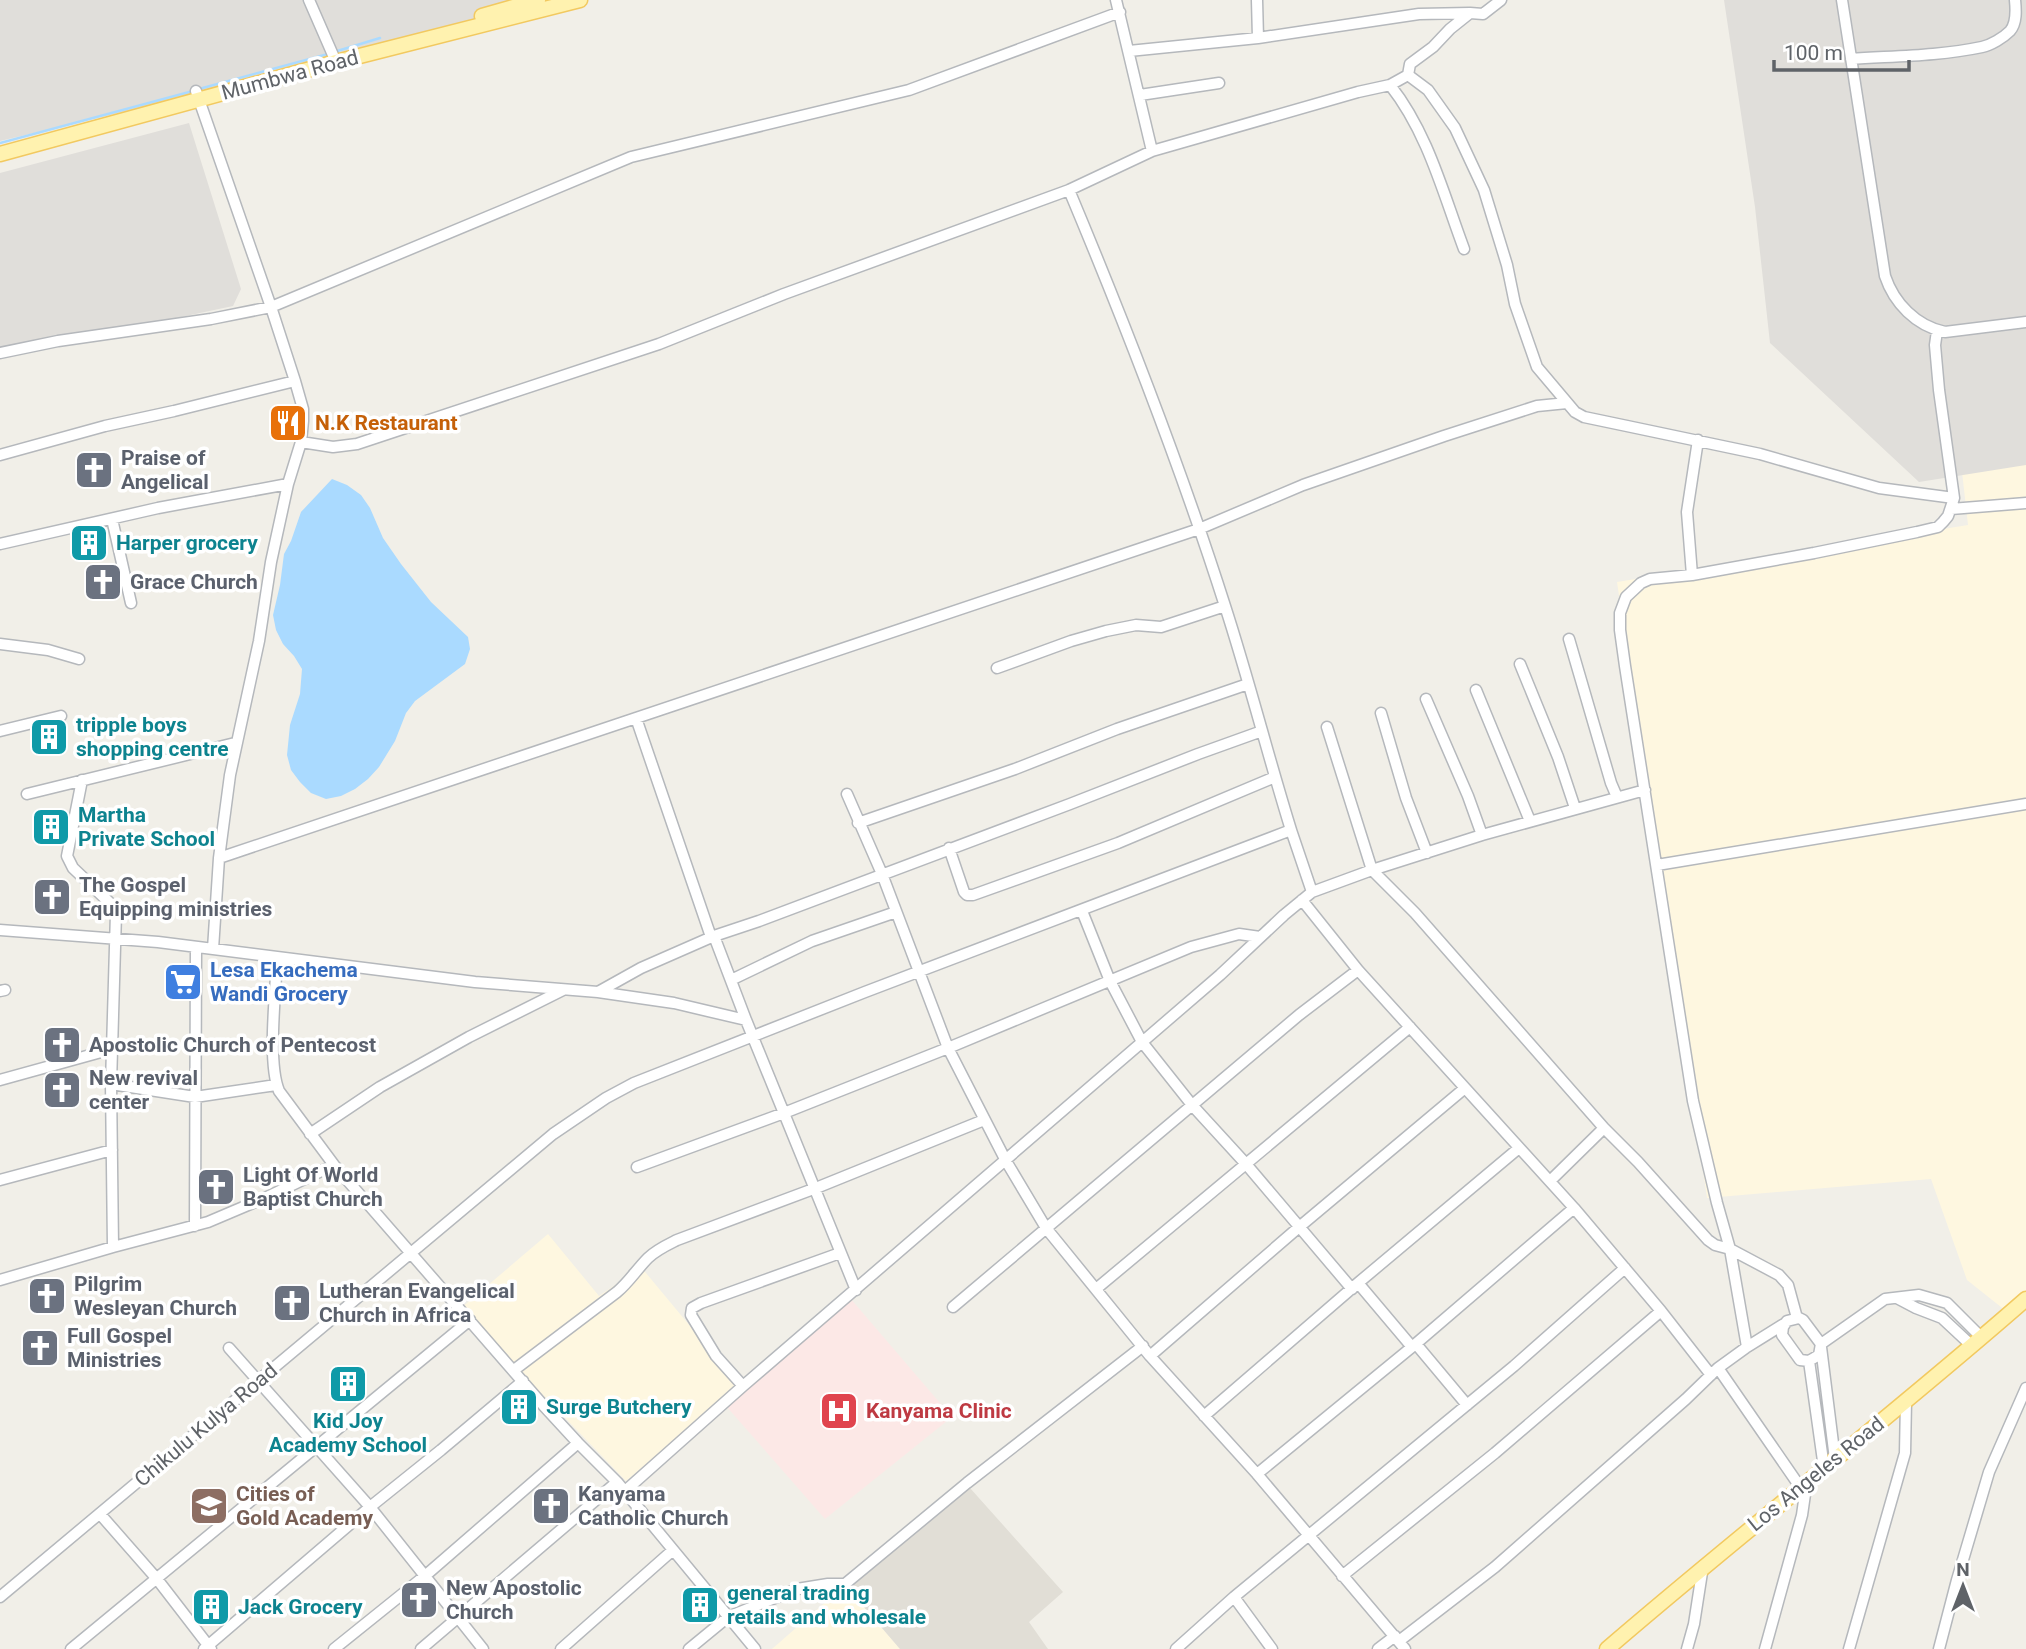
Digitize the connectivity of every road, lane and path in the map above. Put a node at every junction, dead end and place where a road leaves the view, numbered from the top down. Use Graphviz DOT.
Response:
graph roads {
  1 [pos="309,0"];
  2 [pos="538,0"];
  3 [pos="580,0"];
  4 [pos="1257,0"];
  5 [pos="1501,0"];
  6 [pos="1842,0"];
  7 [pos="2015,0"];
  8 [pos="1120,4"];
  9 [pos="1469,13"];
  10 [pos="1258,38"];
  11 [pos="1129,51"];
  12 [pos="335,58"];
  13 [pos="1851,59"];
  14 [pos="1408,75"];
  15 [pos="1219,83"];
  16 [pos="1390,86"];
  17 [pos="1140,95"];
  18 [pos="197,96"];
  19 [pos="0,144"];
  20 [pos="1152,151"];
  21 [pos="0,154"];
  22 [pos="1069,190"];
  23 [pos="1464,249"];
  24 [pos="271,307"];
  25 [pos="2026,322"];
  26 [pos="1937,331"];
  27 [pos="0,353"];
  28 [pos="295,380"];
  29 [pos="1567,403"];
  30 [pos="1698,440"];
  31 [pos="302,442"];
  32 [pos="0,455"];
  33 [pos="288,484"];
  34 [pos="2026,503"];
  35 [pos="1952,504"];
  36 [pos="112,519"];
  37 [pos="1199,529"];
  38 [pos="0,544"];
  39 [pos="1692,575"];
  40 [pos="131,603"];
  41 [pos="1225,606"];
  42 [pos="1569,639"];
  43 [pos="0,644"];
  44 [pos="79,659"];
  45 [pos="1520,664"];
  46 [pos="997,668"];
  47 [pos="1248,684"];
  48 [pos="1476,690"];
  49 [pos="1426,699"];
  50 [pos="1381,713"];
  51 [pos="61,716"];
  52 [pos="636,718"];
  53 [pos="1327,727"];
  54 [pos="0,731"];
  55 [pos="1262,731"];
  56 [pos="235,743"];
  57 [pos="1275,777"];
  58 [pos="82,780"];
  59 [pos="1645,790"];
  60 [pos="27,794"];
  61 [pos="847,794"];
  62 [pos="1617,797"];
  63 [pos="2026,804"];
  64 [pos="1575,808"];
  65 [pos="1530,821"];
  66 [pos="859,822"];
  67 [pos="1291,830"];
  68 [pos="1482,835"];
  69 [pos="949,848"];
  70 [pos="1427,853"];
  71 [pos="219,858"];
  72 [pos="1657,865"];
  73 [pos="1372,870"];
  74 [pos="882,874"];
  75 [pos="1312,892"];
  76 [pos="1302,900"];
  77 [pos="1082,911"];
  78 [pos="896,912"];
  79 [pos="0,930"];
  80 [pos="712,936"];
  81 [pos="1260,937"];
  82 [pos="115,938"];
  83 [pos="196,947"];
  84 [pos="213,949"];
  85 [pos="277,958"];
  86 [pos="1358,970"];
  87 [pos="919,972"];
  88 [pos="731,980"];
  89 [pos="1110,981"];
  90 [pos="566,988"];
  91 [pos="598,992"];
  92 [pos="746,1020"];
  93 [pos="1410,1027"];
  94 [pos="754,1037"];
  95 [pos="1142,1042"];
  96 [pos="948,1048"];
  97 [pos="112,1049"];
  98 [pos="0,1080"];
  99 [pos="111,1084"];
  100 [pos="276,1085"];
  101 [pos="1465,1088"];
  102 [pos="195,1097"];
  103 [pos="1192,1105"];
  104 [pos="784,1112"];
  105 [pos="984,1120"];
  106 [pos="1604,1128"];
  107 [pos="310,1134"];
  108 [pos="1520,1148"];
  109 [pos="112,1150"];
  110 [pos="1006,1161"];
  111 [pos="1246,1164"];
  112 [pos="334,1165"];
  113 [pos="637,1167"];
  114 [pos="0,1180"];
  115 [pos="1550,1181"];
  116 [pos="816,1188"];
  117 [pos="1574,1208"];
  118 [pos="195,1226"];
  119 [pos="1046,1228"];
  120 [pos="1298,1228"];
  121 [pos="113,1247"];
  122 [pos="1730,1249"];
  123 [pos="840,1252"];
  124 [pos="412,1253"];
  125 [pos="1625,1268"];
  126 [pos="0,1280"];
  127 [pos="1355,1286"];
  128 [pos="1096,1289"];
  129 [pos="856,1290"];
  130 [pos="2026,1299"];
  131 [pos="953,1307"];
  132 [pos="1661,1311"];
  133 [pos="1797,1318"];
  134 [pos="470,1320"];
  135 [pos="1783,1329"];
  136 [pos="1977,1342"];
  137 [pos="1821,1345"];
  138 [pos="1143,1346"];
  139 [pos="1414,1346"];
  140 [pos="1747,1347"];
  141 [pos="229,1348"];
  142 [pos="1150,1356"];
  143 [pos="1809,1362"];
  144 [pos="514,1370"];
  145 [pos="1715,1371"];
  146 [pos="258,1381"];
  147 [pos="523,1381"];
  148 [pos="743,1386"];
  149 [pos="2026,1391"];
  150 [pos="1906,1401"];
  151 [pos="1467,1405"];
  152 [pos="1204,1416"];
  153 [pos="578,1443"];
  154 [pos="315,1446"];
  155 [pos="1830,1463"];
  156 [pos="1257,1474"];
  157 [pos="621,1487"];
  158 [pos="1800,1487"];
  159 [pos="370,1507"];
  160 [pos="100,1514"];
  161 [pos="1308,1535"];
  162 [pos="673,1550"];
  163 [pos="1703,1566"];
  164 [pos="426,1576"];
  165 [pos="1342,1576"];
  166 [pos="157,1579"];
  167 [pos="0,1597"];
  168 [pos="1234,1597"];
  169 [pos="457,1617"];
  170 [pos="728,1617"];
  171 [pos="1399,1642"];
  172 [pos="208,1648"];
  173 [pos="71,1649"];
  174 [pos="334,1649"];
  175 [pos="421,1649"];
  176 [pos="484,1649"];
  177 [pos="561,1649"];
  178 [pos="689,1649"];
  179 [pos="755,1649"];
  180 [pos="1176,1649"];
  181 [pos="1272,1649"];
  182 [pos="1378,1649"];
  183 [pos="1607,1649"];
  184 [pos="1687,1649"];
  185 [pos="1765,1649"];
  186 [pos="1849,1649"];
  187 [pos="1940,1649"];
  1 -- 12 [label="street"];
  2 -- 12 [label="main road, Mumbwa Road"];
  3 -- 12 [label="main road, Mumbwa Road"];
  4 -- 10 [label="street"];
  5 -- 9 [label="street"];
  6 -- 13 [label="street"];
  7 -- 13 [label="street"];
  8 -- 11 [label="street"];
  8 -- 24 [label="street"];
  9 -- 10 [label="street"];
  9 -- 14 [label="street"];
  10 -- 11 [label="street"];
  11 -- 17 [label="street"];
  12 -- 18 [label="main road, Mumbwa Road"];
  13 -- 26 [label="street"];
  14 -- 16 [label="street"];
  14 -- 29 [label="street"];
  15 -- 17 [label="street"];
  16 -- 20 [label="street"];
  16 -- 23 [label="street"];
  17 -- 20 [label="street"];
  18 -- 19 [label="main road, Mumbwa Road"];
  18 -- 21 [label="main road, Mumbwa Road"];
  18 -- 24 [label="street"];
  20 -- 22 [label="street"];
  22 -- 31 [label="street"];
  22 -- 37 [label="street"];
  24 -- 27 [label="street"];
  24 -- 28 [label="street"];
  25 -- 26 [label="street"];
  26 -- 35 [label="street"];
  28 -- 31 [label="street"];
  28 -- 32 [label="street"];
  29 -- 30 [label="street"];
  29 -- 37 [label="street"];
  30 -- 35 [label="street"];
  30 -- 39 [label="street"];
  31 -- 33 [label="street"];
  33 -- 36 [label="street"];
  33 -- 56 [label="street"];
  34 -- 35 [label="street"];
  35 -- 39 [label="street"];
  36 -- 38 [label="street"];
  36 -- 40 [label="street"];
  37 -- 41 [label="street"];
  37 -- 52 [label="street"];
  39 -- 59 [label="street"];
  41 -- 46 [label="street"];
  41 -- 47 [label="street"];
  42 -- 62 [label="street"];
  43 -- 44 [label="street"];
  45 -- 64 [label="street"];
  47 -- 55 [label="street"];
  47 -- 66 [label="street"];
  48 -- 65 [label="street"];
  49 -- 68 [label="street"];
  50 -- 70 [label="street"];
  51 -- 54 [label="street"];
  52 -- 71 [label="street"];
  52 -- 80 [label="street"];
  53 -- 73 [label="street"];
  55 -- 57 [label="street"];
  55 -- 69 [label="street"];
  56 -- 58 [label="street"];
  56 -- 71 [label="street"];
  57 -- 67 [label="street"];
  57 -- 69 [label="street"];
  58 -- 60 [label="street"];
  58 -- 82 [label="street"];
  59 -- 62 [label="street"];
  59 -- 72 [label="street"];
  61 -- 66 [label="street"];
  62 -- 64 [label="street"];
  63 -- 72 [label="street"];
  64 -- 65 [label="street"];
  65 -- 68 [label="street"];
  66 -- 74 [label="street"];
  67 -- 75 [label="street"];
  67 -- 77 [label="street, Chikulu Kulya Road"];
  68 -- 70 [label="street"];
  69 -- 74 [label="street"];
  70 -- 73 [label="street"];
  71 -- 84 [label="street"];
  72 -- 122 [label="street"];
  73 -- 75 [label="street"];
  73 -- 106 [label="street"];
  74 -- 78 [label="street"];
  74 -- 80 [label="street"];
  75 -- 76 [label="street"];
  76 -- 81 [label="street"];
  76 -- 86 [label="street"];
  77 -- 87 [label="street, Chikulu Kulya Road"];
  77 -- 89 [label="street"];
  78 -- 87 [label="street"];
  78 -- 88 [label="street"];
  79 -- 82 [label="street"];
  80 -- 88 [label="street"];
  80 -- 91 [label="street"];
  81 -- 89 [label="street"];
  81 -- 95 [label="street"];
  82 -- 83 [label="street"];
  82 -- 97 [label="street"];
  83 -- 84 [label="street"];
  83 -- 102 [label="street"];
  84 -- 85 [label="street"];
  85 -- 90 [label="street"];
  85 -- 100 [label="street"];
  86 -- 93 [label="street"];
  86 -- 103 [label="street"];
  87 -- 94 [label="street, Chikulu Kulya Road"];
  87 -- 96 [label="street"];
  88 -- 92 [label="street"];
  89 -- 95 [label="street"];
  89 -- 96 [label="street"];
  90 -- 91 [label="street"];
  90 -- 107 [label="street"];
  91 -- 92 [label="street"];
  92 -- 94 [label="street"];
  93 -- 101 [label="street"];
  93 -- 111 [label="street"];
  94 -- 104 [label="street"];
  94 -- 124 [label="street, Chikulu Kulya Road"];
  95 -- 103 [label="street"];
  95 -- 110 [label="street"];
  96 -- 104 [label="street"];
  96 -- 105 [label="street"];
  97 -- 98 [label="street"];
  97 -- 99 [label="street"];
  99 -- 102 [label="street"];
  99 -- 109 [label="street"];
  100 -- 102 [label="street"];
  100 -- 107 [label="street"];
  101 -- 108 [label="street"];
  101 -- 120 [label="street"];
  102 -- 118 [label="street"];
  103 -- 111 [label="street"];
  103 -- 119 [label="street"];
  104 -- 113 [label="street"];
  104 -- 116 [label="street"];
  105 -- 110 [label="street"];
  105 -- 116 [label="street"];
  106 -- 115 [label="street"];
  106 -- 122 [label="street"];
  107 -- 112 [label="street"];
  108 -- 115 [label="street"];
  108 -- 127 [label="street"];
  109 -- 114 [label="street"];
  109 -- 121 [label="street"];
  110 -- 119 [label="street"];
  110 -- 129 [label="street"];
  111 -- 120 [label="street"];
  111 -- 128 [label="street"];
  112 -- 118 [label="street"];
  112 -- 124 [label="street"];
  115 -- 117 [label="street"];
  116 -- 123 [label="street"];
  116 -- 144 [label="street"];
  117 -- 125 [label="street"];
  117 -- 139 [label="street"];
  118 -- 121 [label="street"];
  119 -- 128 [label="street"];
  119 -- 131 [label="street"];
  120 -- 127 [label="street"];
  120 -- 142 [label="street"];
  121 -- 126 [label="street"];
  122 -- 133 [label="street"];
  122 -- 140 [label="street"];
  123 -- 129 [label="street"];
  123 -- 148 [label="street"];
  124 -- 134 [label="street"];
  124 -- 146 [label="street, Chikulu Kulya Road"];
  125 -- 132 [label="street"];
  125 -- 151 [label="street"];
  127 -- 139 [label="street"];
  127 -- 152 [label="street"];
  128 -- 138 [label="street"];
  129 -- 148 [label="street"];
  130 -- 136 [label="main road, Los Angeles Road"];
  132 -- 145 [label="street"];
  132 -- 165 [label="street"];
  133 -- 135 [label="street"];
  133 -- 137 [label="street"];
  134 -- 144 [label="street"];
  134 -- 154 [label="street"];
  135 -- 140 [label="street"];
  135 -- 143 [label="street"];
  136 -- 137 [label="street"];
  136 -- 150 [label="main road, Los Angeles Road"];
  137 -- 143 [label="street"];
  137 -- 155 [label="street"];
  138 -- 142 [label="street"];
  138 -- 170 [label="street"];
  139 -- 151 [label="street"];
  139 -- 156 [label="street"];
  140 -- 145 [label="street"];
  141 -- 146 [label="street"];
  142 -- 152 [label="street"];
  143 -- 155 [label="street"];
  144 -- 147 [label="street"];
  145 -- 158 [label="street"];
  145 -- 171 [label="street"];
  146 -- 154 [label="street"];
  146 -- 160 [label="street, Chikulu Kulya Road"];
  147 -- 153 [label="street"];
  147 -- 159 [label="street"];
  148 -- 157 [label="street"];
  149 -- 187 [label="street"];
  150 -- 155 [label="main road, Los Angeles Road"];
  150 -- 186 [label="street"];
  151 -- 161 [label="street"];
  152 -- 156 [label="street"];
  153 -- 157 [label="street"];
  153 -- 164 [label="street"];
  154 -- 159 [label="street"];
  154 -- 166 [label="street"];
  155 -- 158 [label="main road, Los Angeles Road"];
  156 -- 161 [label="street"];
  157 -- 162 [label="street"];
  157 -- 169 [label="street"];
  158 -- 163 [label="main road, Los Angeles Road"];
  158 -- 185 [label="street"];
  159 -- 164 [label="street"];
  159 -- 172 [label="street"];
  160 -- 166 [label="street"];
  160 -- 167 [label="street, Chikulu Kulya Road"];
  161 -- 165 [label="street"];
  161 -- 168 [label="street"];
  162 -- 170 [label="street"];
  162 -- 177 [label="street"];
  163 -- 183 [label="main road, Los Angeles Road"];
  163 -- 184 [label="street"];
  164 -- 169 [label="street"];
  164 -- 174 [label="street"];
  165 -- 171 [label="street"];
  166 -- 172 [label="street"];
  166 -- 173 [label="street"];
  168 -- 180 [label="street"];
  168 -- 181 [label="street"];
  169 -- 175 [label="street"];
  169 -- 176 [label="street"];
  170 -- 178 [label="street"];
  170 -- 179 [label="street"];
  171 -- 182 [label="street"];
}
